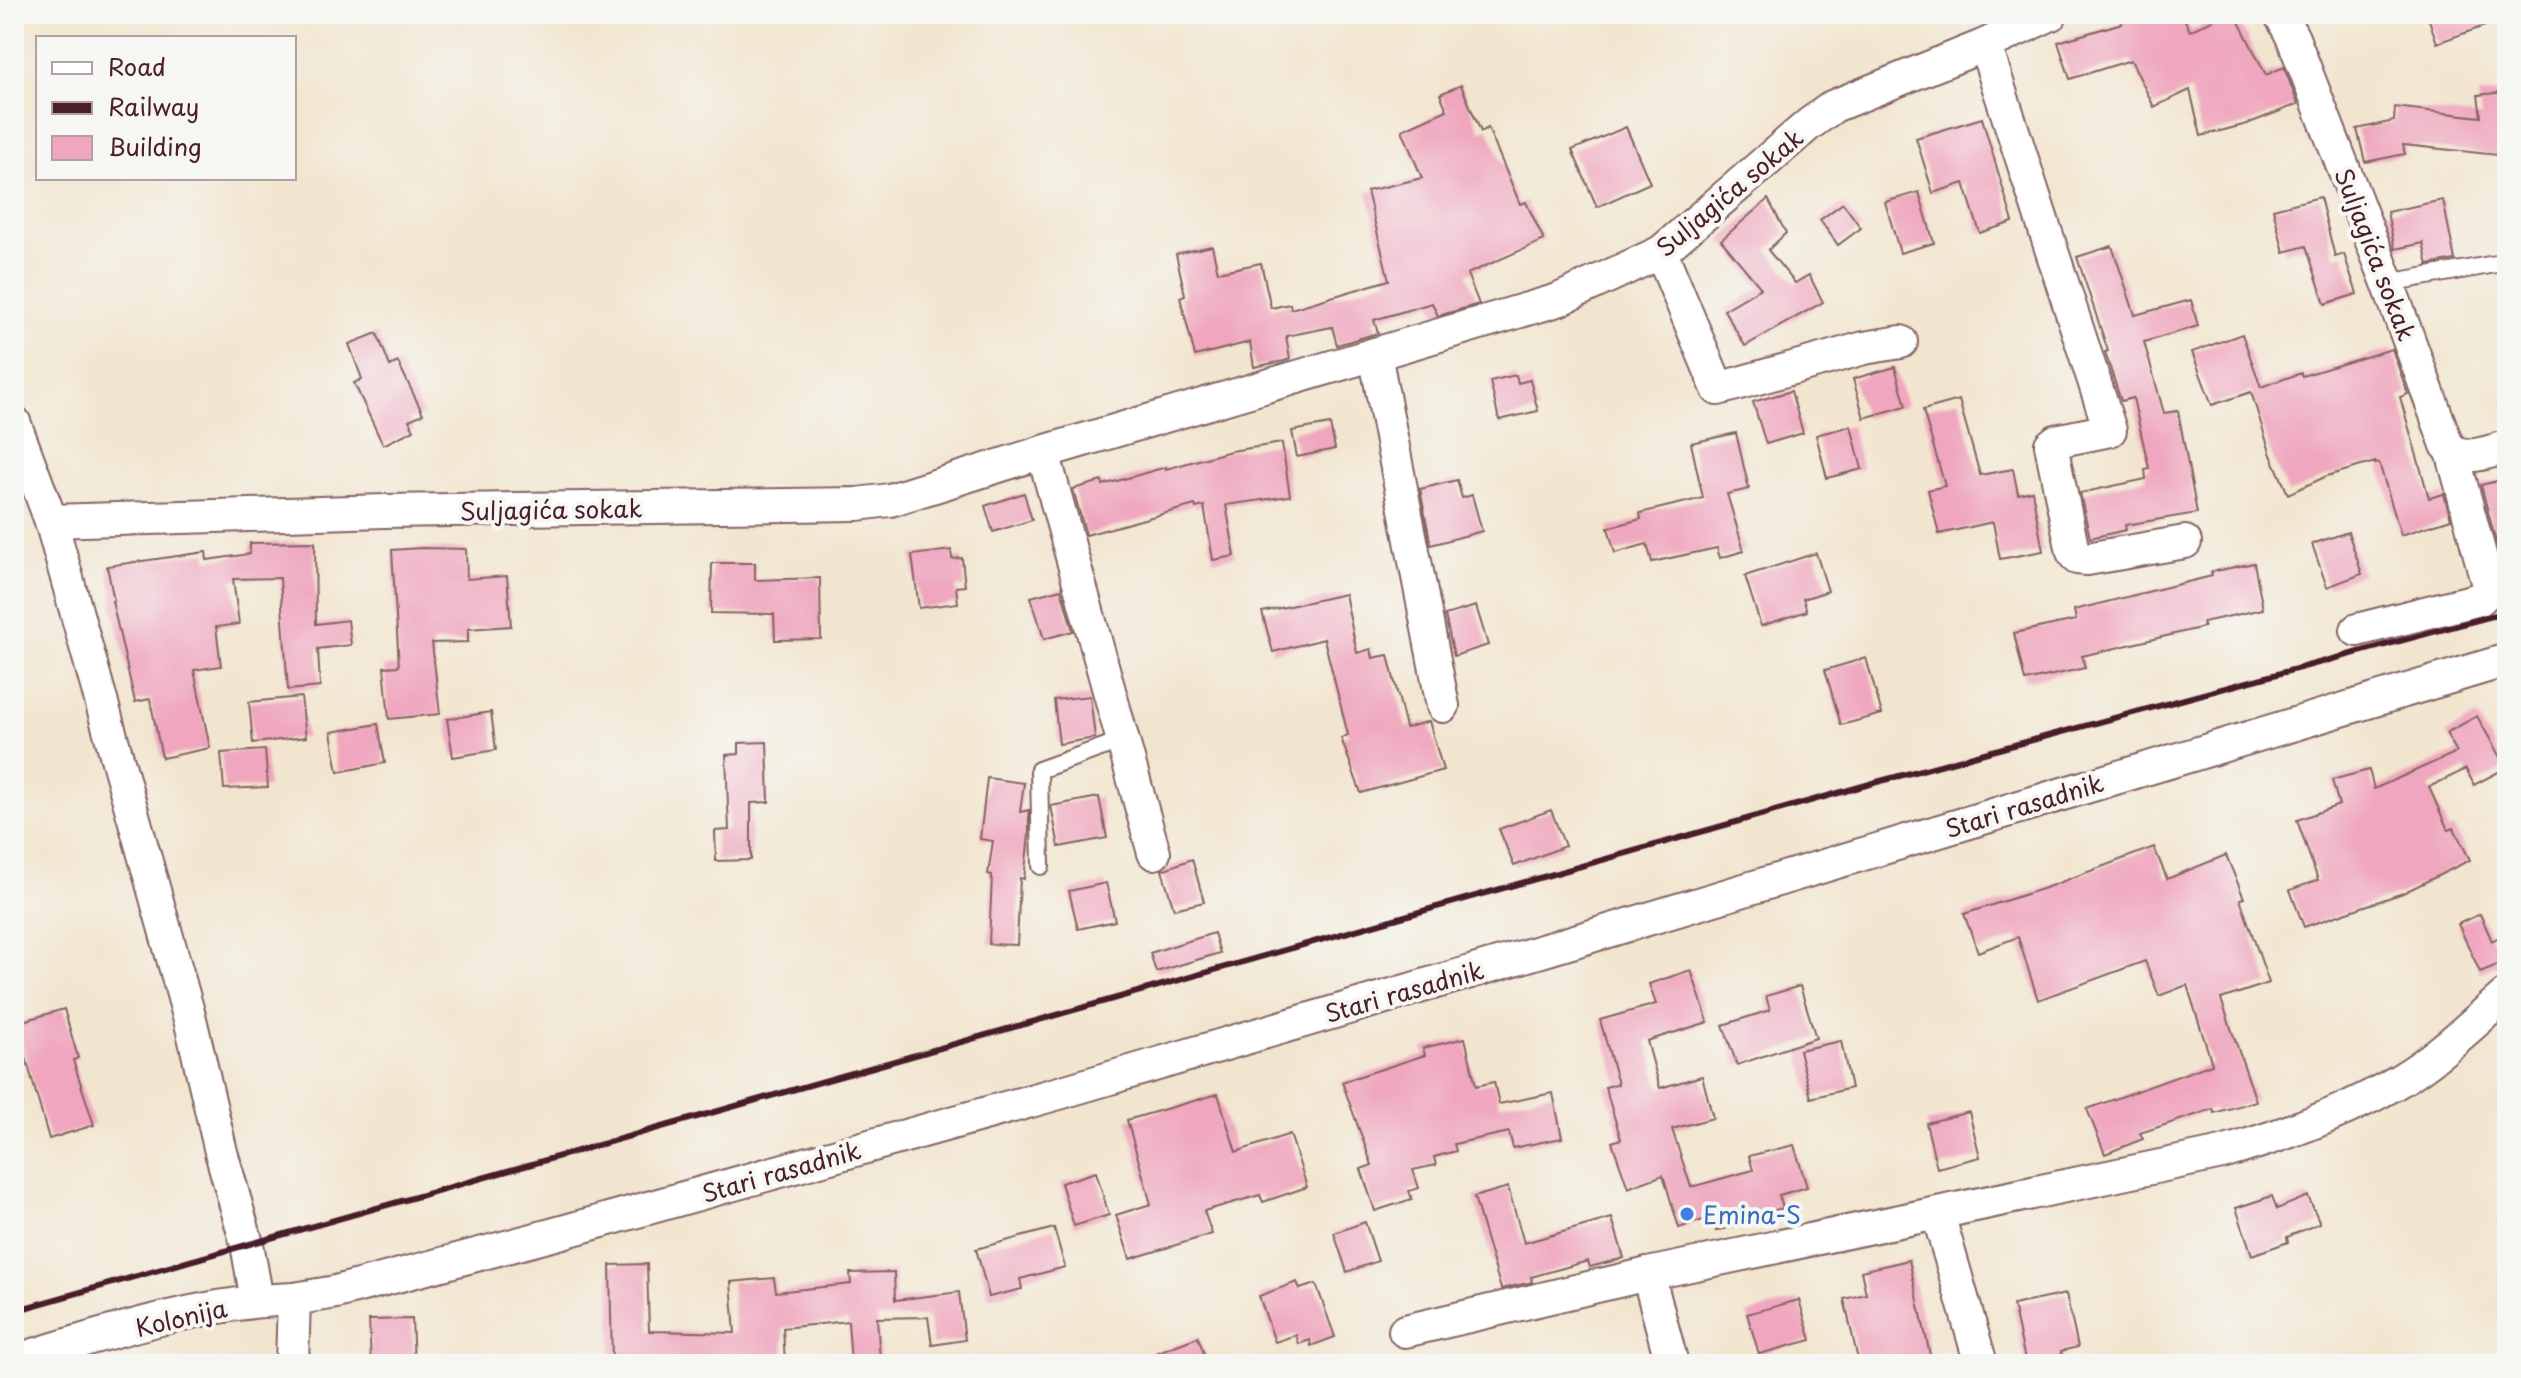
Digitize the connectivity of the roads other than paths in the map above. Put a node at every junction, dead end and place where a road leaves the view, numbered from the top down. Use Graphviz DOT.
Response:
graph roads {
  1 [pos="2051,14"];
  2 [pos="2280,14"];
  3 [pos="1985,45"];
  4 [pos="1661,252"];
  5 [pos="2507,262"];
  6 [pos="2388,283"];
  7 [pos="1901,342"];
  8 [pos="1375,354"];
  9 [pos="14,422"];
  10 [pos="2507,447"];
  11 [pos="2452,451"];
  12 [pos="1043,452"];
  13 [pos="51,521"];
  14 [pos="2185,542"];
  15 [pos="2357,630"];
  16 [pos="2507,660"];
  17 [pos="1443,706"];
  18 [pos="1123,740"];
  19 [pos="1154,853"];
  20 [pos="1041,866"];
  21 [pos="2507,994"];
  22 [pos="1938,1214"];
  23 [pos="1648,1274"];
  24 [pos="294,1299"];
  25 [pos="257,1300"];
  26 [pos="1405,1331"];
  27 [pos="14,1361"];
  28 [pos="292,1364"];
  29 [pos="1672,1364"];
  30 [pos="1981,1364"];
  1 -- 3 [label="street, Suljagića sokak"];
  2 -- 6 [label="street, Suljagića sokak"];
  3 -- 4 [label="street, Suljagića sokak"];
  3 -- 14 [label="street"];
  4 -- 7 [label="street"];
  4 -- 8 [label="street, Suljagića sokak"];
  5 -- 6 [label="lane"];
  6 -- 11 [label="street, Suljagića sokak"];
  8 -- 12 [label="street, Suljagića sokak"];
  8 -- 17 [label="street"];
  9 -- 13 [label="street"];
  10 -- 11 [label="street"];
  11 -- 15 [label="street, Suljagića sokak"];
  12 -- 13 [label="street, Suljagića sokak"];
  12 -- 18 [label="street"];
  13 -- 25 [label="street"];
  16 -- 24 [label="street, Stari rasadnik"];
  18 -- 19 [label="street"];
  18 -- 20 [label="lane"];
  21 -- 22 [label="street"];
  22 -- 23 [label="street"];
  22 -- 30 [label="street"];
  23 -- 26 [label="street"];
  23 -- 29 [label="street"];
  24 -- 25 [label="street, Stari rasadnik"];
  24 -- 28 [label="street"];
  25 -- 27 [label="street, Kolonija"];
}
